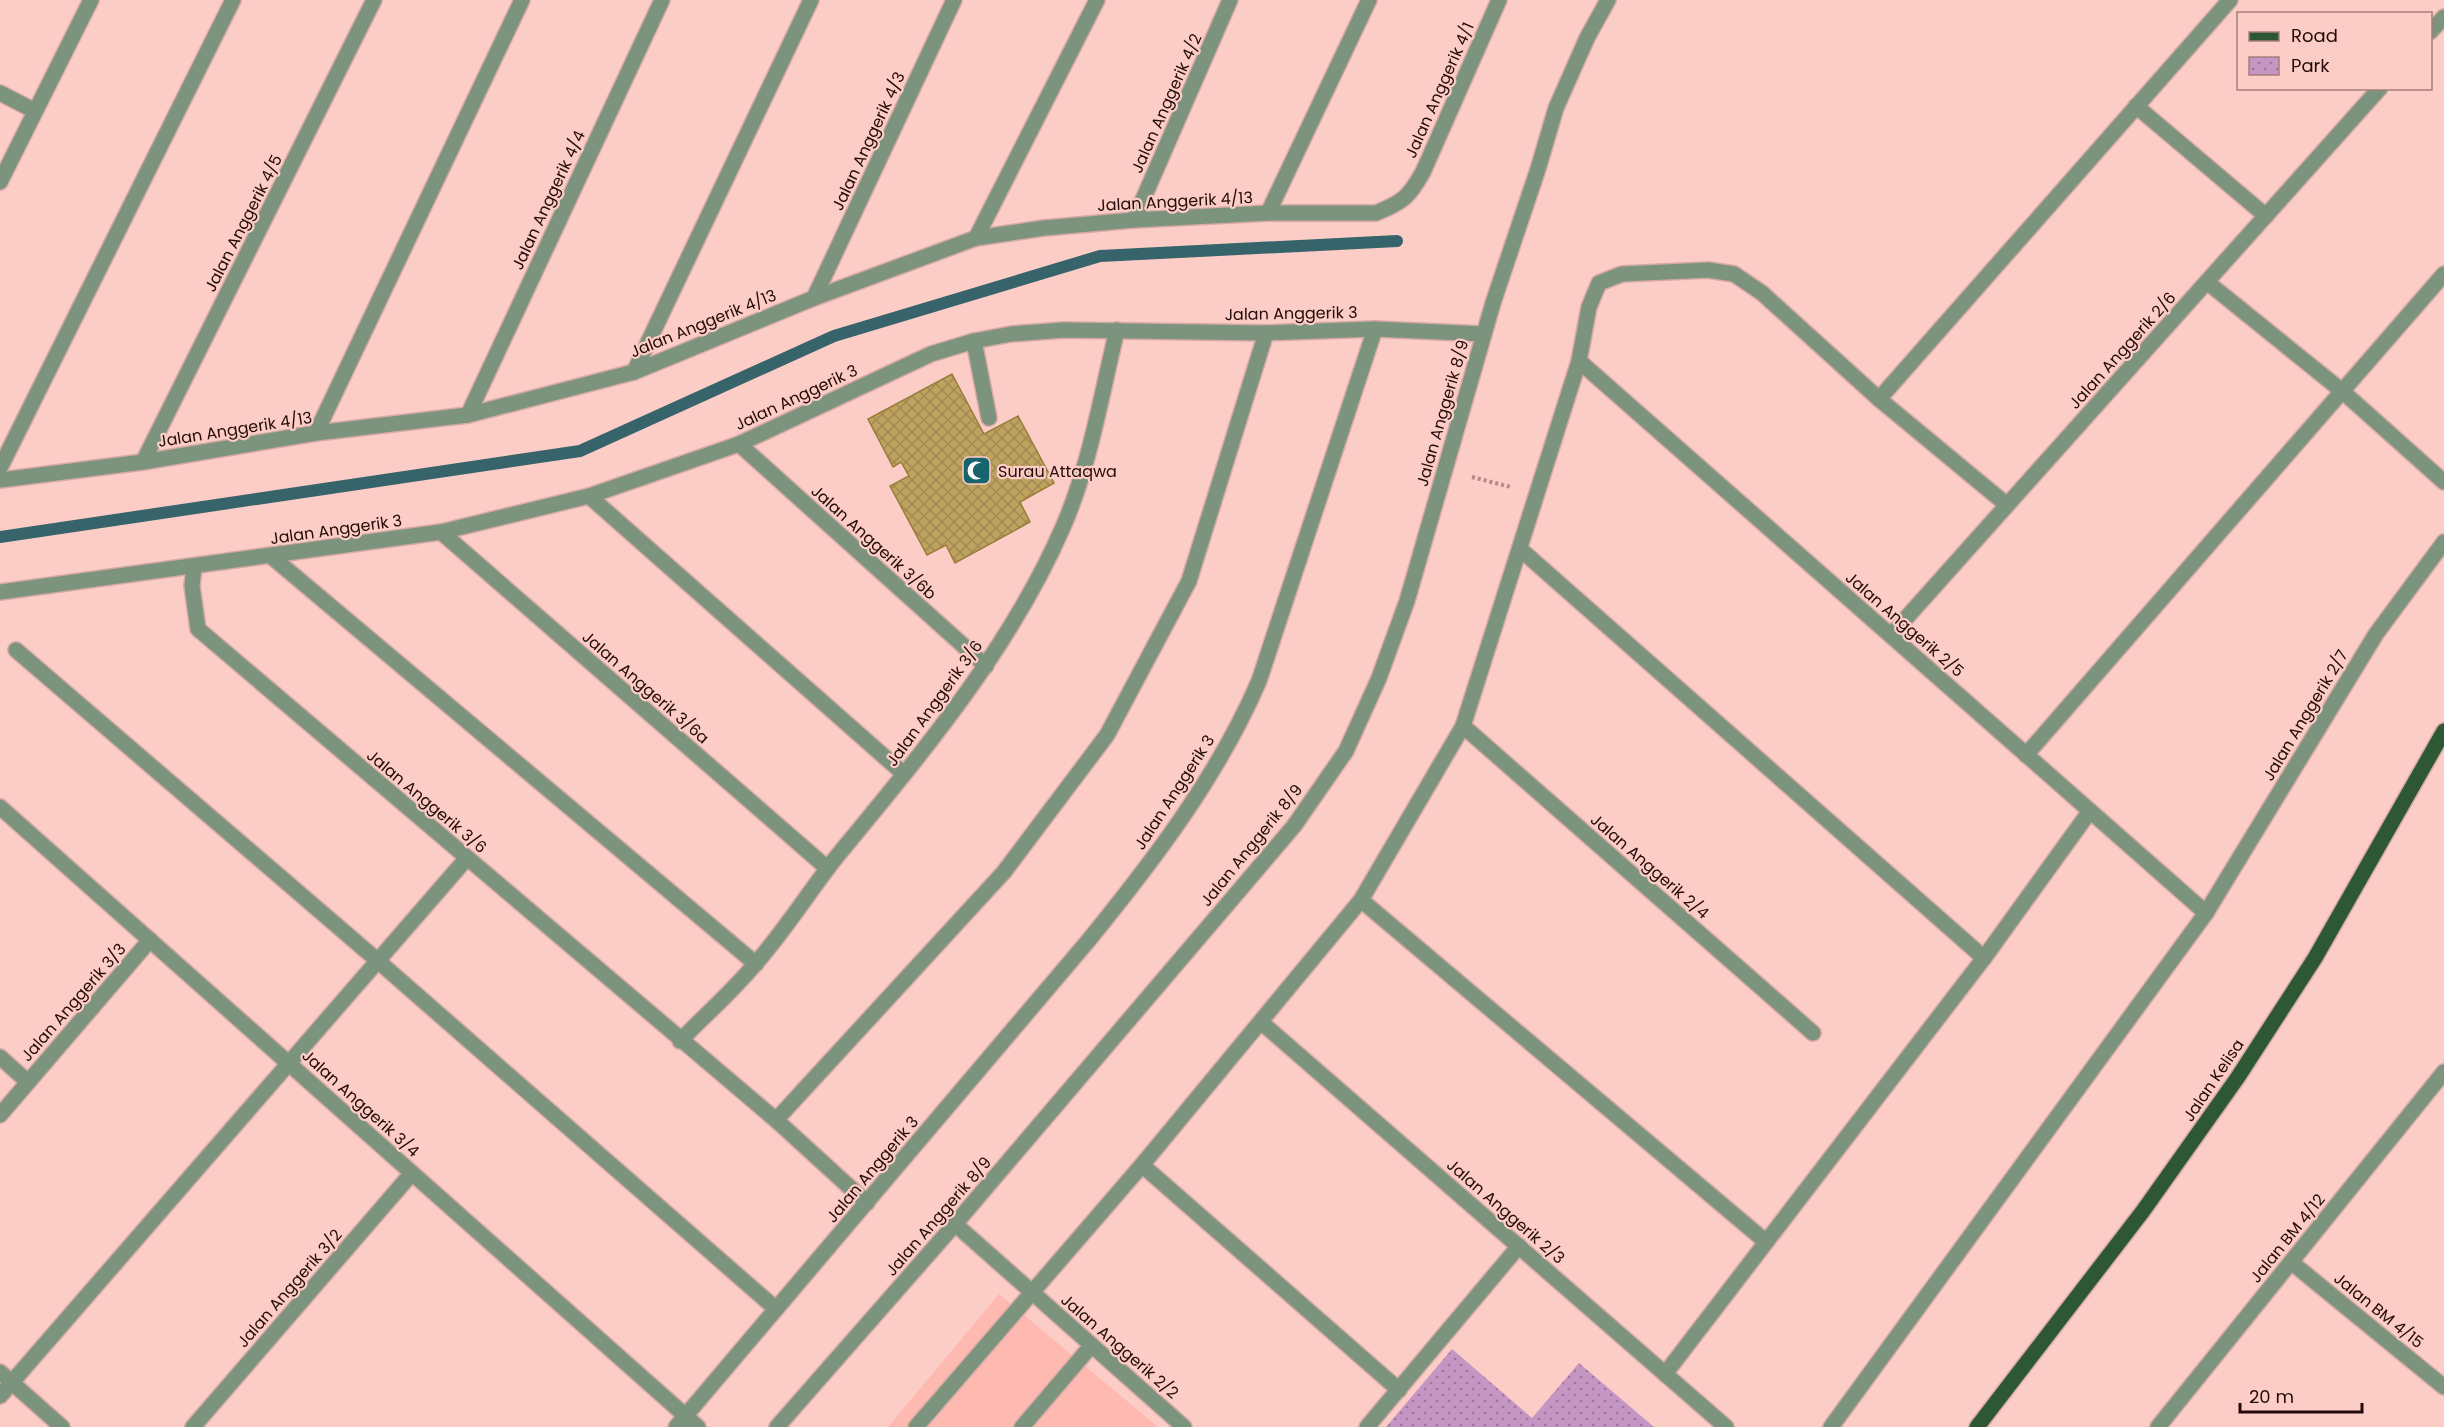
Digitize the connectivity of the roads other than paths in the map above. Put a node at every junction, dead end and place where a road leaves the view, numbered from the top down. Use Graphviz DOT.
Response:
graph roads {
  1 [pos="91,0"];
  2 [pos="233,0"];
  3 [pos="374,0"];
  4 [pos="522,0"];
  5 [pos="662,0"];
  6 [pos="811,0"];
  7 [pos="954,0"];
  8 [pos="1096,0"];
  9 [pos="1230,0"];
  10 [pos="1369,0"];
  11 [pos="1499,0"];
  12 [pos="1608,0"];
  13 [pos="2230,0"];
  14 [pos="2444,17"];
  15 [pos="2432,30"];
  16 [pos="2378,90"];
  17 [pos="0,93"];
  18 [pos="2136,106"];
  19 [pos="35,111"];
  20 [pos="0,182"];
  21 [pos="1411,193"];
  22 [pos="1268,213"];
  23 [pos="2266,216"];
  24 [pos="1134,220"];
  25 [pos="976,238"];
  26 [pos="2444,274"];
  27 [pos="2207,282"];
  28 [pos="813,298"];
  29 [pos="1375,329"];
  30 [pos="1117,330"];
  31 [pos="1266,333"];
  32 [pos="1484,334"];
  33 [pos="974,341"];
  34 [pos="1580,361"];
  35 [pos="634,372"];
  36 [pos="2342,391"];
  37 [pos="1879,399"];
  38 [pos="468,415"];
  39 [pos="989,418"];
  40 [pos="316,433"];
  41 [pos="739,444"];
  42 [pos="143,462"];
  43 [pos="0,468"];
  44 [pos="0,480"];
  45 [pos="2444,482"];
  46 [pos="589,496"];
  47 [pos="2007,505"];
  48 [pos="441,532"];
  49 [pos="2444,542"];
  50 [pos="1520,549"];
  51 [pos="272,557"];
  52 [pos="194,567"];
  53 [pos="0,592"];
  54 [pos="1891,635"];
  55 [pos="16,650"];
  56 [pos="986,666"];
  57 [pos="1464,726"];
  58 [pos="2444,731"];
  59 [pos="2026,755"];
  60 [pos="904,774"];
  61 [pos="0,807"];
  62 [pos="2090,811"];
  63 [pos="467,858"];
  64 [pos="827,868"];
  65 [pos="1361,900"];
  66 [pos="2206,913"];
  67 [pos="150,940"];
  68 [pos="1983,958"];
  69 [pos="378,961"];
  70 [pos="756,964"];
  71 [pos="1261,1022"];
  72 [pos="1813,1033"];
  73 [pos="680,1041"];
  74 [pos="0,1057"];
  75 [pos="289,1064"];
  76 [pos="2444,1072"];
  77 [pos="28,1082"];
  78 [pos="0,1115"];
  79 [pos="776,1120"];
  80 [pos="1142,1165"];
  81 [pos="412,1173"];
  82 [pos="867,1203"];
  83 [pos="955,1224"];
  84 [pos="1765,1241"];
  85 [pos="1519,1246"];
  86 [pos="2291,1262"];
  87 [pos="1031,1293"];
  88 [pos="776,1309"];
  89 [pos="1090,1346"];
  90 [pos="1665,1374"];
  91 [pos="6,1377"];
  92 [pos="2444,1387"];
  93 [pos="1399,1390"];
  94 [pos="0,1396"];
  95 [pos="681,1421"];
  96 [pos="62,1427"];
  97 [pos="193,1427"];
  98 [pos="698,1427"];
  99 [pos="777,1427"];
  100 [pos="916,1427"];
  101 [pos="1022,1427"];
  102 [pos="1184,1427"];
  103 [pos="1368,1427"];
  104 [pos="1726,1427"];
  105 [pos="1832,1427"];
  106 [pos="1977,1427"];
  107 [pos="2158,1427"];
  1 -- 19 [label="street"];
  2 -- 43 [label="street"];
  3 -- 42 [label="street, Jalan Anggerik 4/5"];
  4 -- 40 [label="street"];
  5 -- 38 [label="street, Jalan Anggerik 4/4"];
  6 -- 35 [label="street"];
  7 -- 28 [label="street, Jalan Anggerik 4/3"];
  8 -- 25 [label="street"];
  9 -- 24 [label="street, Jalan Anggerik 4/2"];
  10 -- 22 [label="street"];
  11 -- 21 [label="street, Jalan Anggerik 4/1"];
  12 -- 32 [label="street, Jalan Anggerik 8/9"];
  13 -- 18 [label="street"];
  14 -- 15 [label="street"];
  16 -- 23 [label="street, Jalan Anggerik 2/6"];
  17 -- 19 [label="street"];
  18 -- 23 [label="street"];
  18 -- 37 [label="street"];
  19 -- 20 [label="street"];
  21 -- 22 [label="street, Jalan Anggerik 4/13"];
  22 -- 24 [label="street, Jalan Anggerik 4/13"];
  23 -- 27 [label="street, Jalan Anggerik 2/6"];
  24 -- 25 [label="street, Jalan Anggerik 4/13"];
  25 -- 28 [label="street, Jalan Anggerik 4/13"];
  26 -- 36 [label="street"];
  27 -- 36 [label="street"];
  27 -- 47 [label="street, Jalan Anggerik 2/6"];
  28 -- 35 [label="street, Jalan Anggerik 4/13"];
  29 -- 31 [label="street, Jalan Anggerik 3"];
  29 -- 32 [label="street"];
  29 -- 82 [label="street, Jalan Anggerik 3"];
  30 -- 31 [label="street, Jalan Anggerik 3"];
  30 -- 33 [label="street, Jalan Anggerik 3"];
  30 -- 56 [label="street, Jalan Anggerik 3/6"];
  31 -- 79 [label="street"];
  32 -- 83 [label="street, Jalan Anggerik 8/9"];
  33 -- 39 [label="street"];
  33 -- 41 [label="street, Jalan Anggerik 3"];
  34 -- 37 [label="street"];
  34 -- 50 [label="street"];
  34 -- 54 [label="street, Jalan Anggerik 2/5"];
  35 -- 38 [label="street, Jalan Anggerik 4/13"];
  36 -- 45 [label="street"];
  36 -- 59 [label="street"];
  37 -- 47 [label="street"];
  38 -- 40 [label="street, Jalan Anggerik 4/13"];
  40 -- 42 [label="street, Jalan Anggerik 4/13"];
  41 -- 46 [label="street, Jalan Anggerik 3"];
  41 -- 56 [label="street, Jalan Anggerik 3/6b"];
  42 -- 44 [label="street, Jalan Anggerik 4/13"];
  46 -- 48 [label="street, Jalan Anggerik 3"];
  46 -- 60 [label="street"];
  47 -- 54 [label="street, Jalan Anggerik 2/6"];
  48 -- 51 [label="street, Jalan Anggerik 3"];
  48 -- 64 [label="street, Jalan Anggerik 3/6a"];
  49 -- 66 [label="street, Jalan Anggerik 2/7"];
  50 -- 57 [label="street"];
  50 -- 68 [label="street"];
  51 -- 52 [label="street, Jalan Anggerik 3"];
  51 -- 70 [label="street"];
  52 -- 53 [label="street, Jalan Anggerik 3"];
  52 -- 63 [label="street, Jalan Anggerik 3/6"];
  54 -- 59 [label="street, Jalan Anggerik 2/5"];
  55 -- 69 [label="street"];
  56 -- 60 [label="street, Jalan Anggerik 3/6"];
  57 -- 65 [label="street"];
  57 -- 72 [label="street, Jalan Anggerik 2/4"];
  58 -- 106 [label="main road, Jalan Kelisa"];
  59 -- 62 [label="street, Jalan Anggerik 2/5"];
  60 -- 64 [label="street, Jalan Anggerik 3/6"];
  61 -- 67 [label="street, Jalan Anggerik 3/4"];
  62 -- 66 [label="street, Jalan Anggerik 2/5"];
  62 -- 68 [label="street"];
  63 -- 69 [label="street"];
  63 -- 73 [label="street, Jalan Anggerik 3/6"];
  64 -- 70 [label="street, Jalan Anggerik 3/6"];
  65 -- 71 [label="street"];
  65 -- 84 [label="street"];
  66 -- 105 [label="street, Jalan Anggerik 2/7"];
  67 -- 75 [label="street, Jalan Anggerik 3/4"];
  67 -- 77 [label="street, Jalan Anggerik 3/3"];
  68 -- 84 [label="street"];
  69 -- 75 [label="street"];
  69 -- 88 [label="street"];
  70 -- 73 [label="street, Jalan Anggerik 3/6"];
  71 -- 80 [label="street"];
  71 -- 85 [label="street, Jalan Anggerik 2/3"];
  73 -- 79 [label="street, Jalan Anggerik 3/6"];
  74 -- 77 [label="street"];
  75 -- 81 [label="street, Jalan Anggerik 3/4"];
  75 -- 91 [label="street"];
  76 -- 86 [label="street, Jalan BM 4/12"];
  77 -- 78 [label="street, Jalan Anggerik 3/3"];
  79 -- 82 [label="street, Jalan Anggerik 3/6"];
  80 -- 87 [label="street"];
  80 -- 93 [label="street"];
  81 -- 95 [label="street, Jalan Anggerik 3/4"];
  81 -- 97 [label="street, Jalan Anggerik 3/2"];
  82 -- 88 [label="street, Jalan Anggerik 3"];
  83 -- 87 [label="street, Jalan Anggerik 2/2"];
  83 -- 99 [label="street, Jalan Anggerik 8/9"];
  84 -- 90 [label="street"];
  85 -- 90 [label="street, Jalan Anggerik 2/3"];
  85 -- 93 [label="street"];
  86 -- 92 [label="street, Jalan BM 4/15"];
  86 -- 107 [label="street, Jalan BM 4/12"];
  87 -- 89 [label="street, Jalan Anggerik 2/2"];
  87 -- 100 [label="street"];
  88 -- 95 [label="street, Jalan Anggerik 3"];
  89 -- 101 [label="street"];
  89 -- 102 [label="street, Jalan Anggerik 2/2"];
  90 -- 104 [label="street, Jalan Anggerik 2/3"];
  91 -- 94 [label="street"];
  91 -- 96 [label="street"];
  93 -- 103 [label="street"];
  95 -- 98 [label="street, Jalan Anggerik 3/4"];
}
